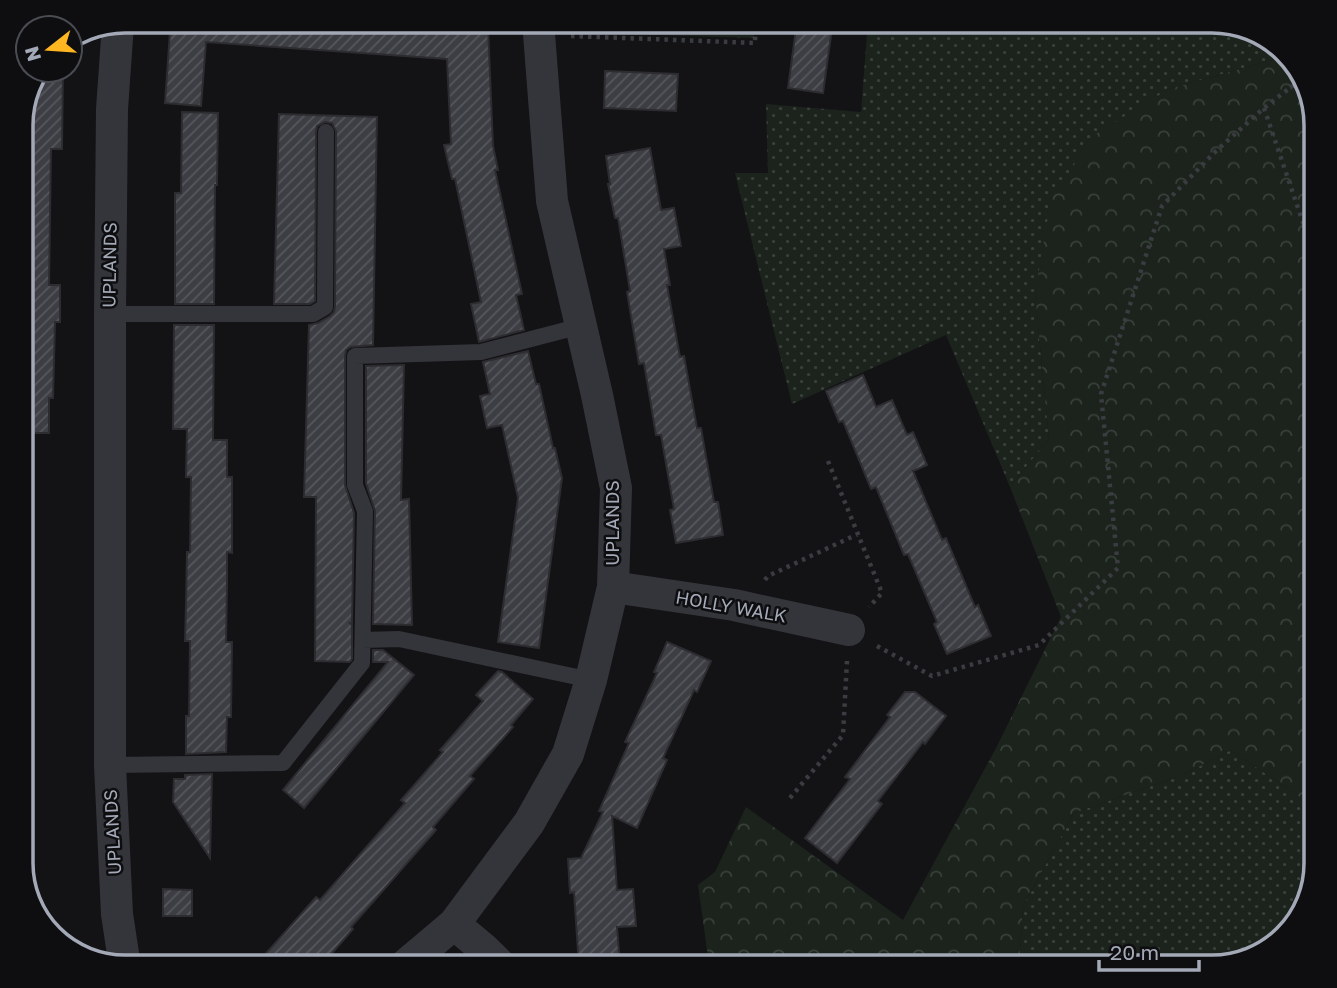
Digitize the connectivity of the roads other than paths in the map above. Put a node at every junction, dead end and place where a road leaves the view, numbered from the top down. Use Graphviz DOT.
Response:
graph roads {
  1 [pos="538,33"];
  2 [pos="117,34"];
  3 [pos="326,132"];
  4 [pos="110,314"];
  5 [pos="582,326"];
  6 [pos="614,587"];
  7 [pos="849,630"];
  8 [pos="363,640"];
  9 [pos="591,680"];
  10 [pos="110,765"];
  11 [pos="454,924"];
  12 [pos="123,955"];
  13 [pos="417,955"];
  14 [pos="490,955"];
  1 -- 5 [label="street, UPLANDS"];
  2 -- 4 [label="street, UPLANDS"];
  3 -- 4 [label="lane"];
  4 -- 10 [label="street, UPLANDS"];
  5 -- 6 [label="street, UPLANDS"];
  5 -- 8 [label="lane"];
  6 -- 7 [label="street, HOLLY WALK"];
  6 -- 9 [label="street, UPLANDS"];
  8 -- 9 [label="lane"];
  8 -- 10 [label="lane"];
  9 -- 11 [label="street, UPLANDS"];
  10 -- 12 [label="street, UPLANDS"];
  11 -- 13 [label="street, UPLANDS"];
  11 -- 14 [label="street"];
}
